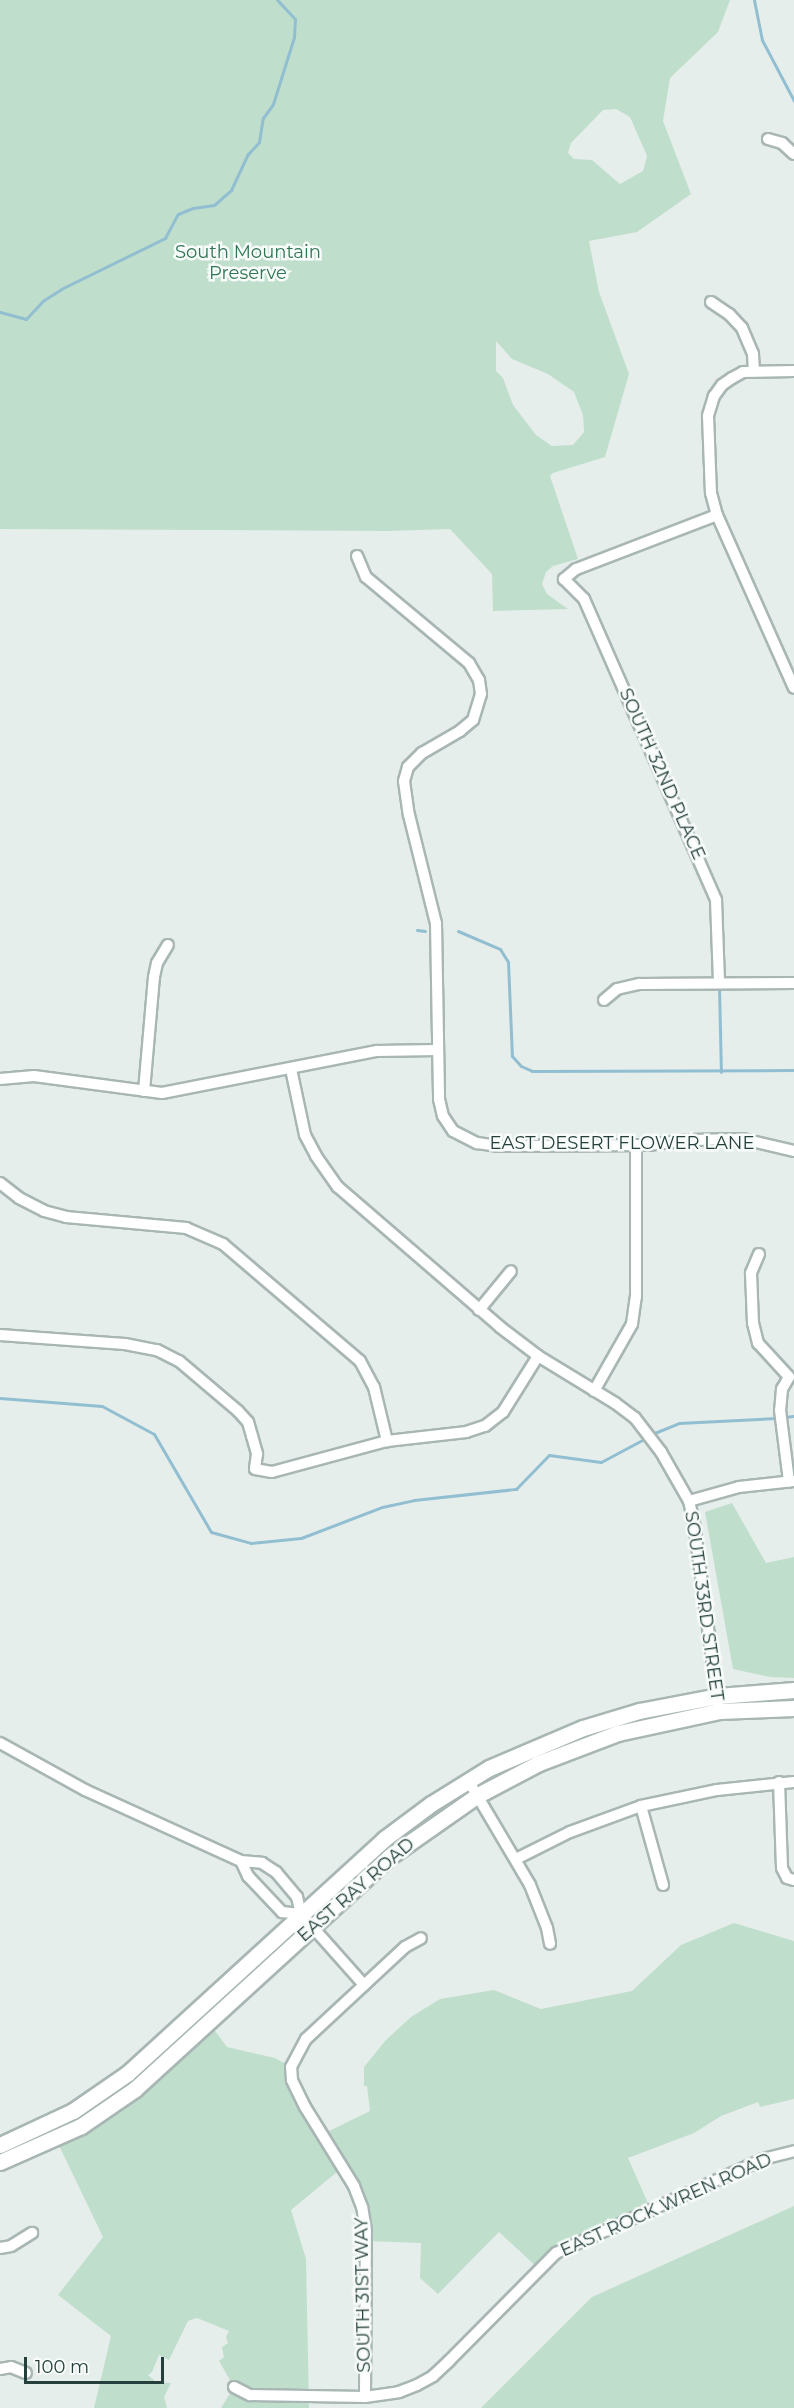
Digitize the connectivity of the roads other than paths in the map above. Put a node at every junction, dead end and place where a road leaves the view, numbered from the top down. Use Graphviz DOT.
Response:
graph roads {
  1 [pos="768,139"];
  2 [pos="794,154"];
  3 [pos="711,302"];
  4 [pos="794,370"];
  5 [pos="754,371"];
  6 [pos="717,515"];
  7 [pos="357,556"];
  8 [pos="794,688"];
  9 [pos="168,945"];
  10 [pos="719,982"];
  11 [pos="794,983"];
  12 [pos="604,1000"];
  13 [pos="437,1050"];
  14 [pos="291,1069"];
  15 [pos="0,1079"];
  16 [pos="144,1091"];
  17 [pos="636,1145"];
  18 [pos="794,1151"];
  19 [pos="0,1183"];
  20 [pos="759,1254"];
  21 [pos="511,1271"];
  22 [pos="479,1310"];
  23 [pos="0,1335"];
  24 [pos="538,1356"];
  25 [pos="791,1374"];
  26 [pos="594,1391"];
  27 [pos="387,1441"];
  28 [pos="791,1481"];
  29 [pos="689,1501"];
  30 [pos="794,1690"];
  31 [pos="718,1704"];
  32 [pos="794,1708"];
  33 [pos="0,1743"];
  34 [pos="468,1780"];
  35 [pos="779,1782"];
  36 [pos="794,1782"];
  37 [pos="478,1795"];
  38 [pos="641,1806"];
  39 [pos="516,1859"];
  40 [pos="241,1861"];
  41 [pos="282,1879"];
  42 [pos="790,1879"];
  43 [pos="663,1885"];
  44 [pos="266,1894"];
  45 [pos="307,1922"];
  46 [pos="421,1938"];
  47 [pos="550,1944"];
  48 [pos="364,1985"];
  49 [pos="0,2145"];
  50 [pos="794,2151"];
  51 [pos="0,2162"];
  52 [pos="32,2233"];
  53 [pos="0,2248"];
  54 [pos="0,2369"];
  55 [pos="26,2373"];
  56 [pos="234,2387"];
  57 [pos="364,2397"];
  58 [pos="317,2402"];
  1 -- 2 [label="street"];
  3 -- 5 [label="street"];
  4 -- 5 [label="street"];
  5 -- 6 [label="street"];
  6 -- 8 [label="street"];
  6 -- 10 [label="street, SOUTH 32ND PLACE"];
  7 -- 13 [label="street"];
  9 -- 16 [label="street"];
  10 -- 11 [label="street"];
  10 -- 12 [label="street"];
  13 -- 14 [label="street"];
  13 -- 17 [label="street, EAST DESERT FLOWER LANE"];
  14 -- 16 [label="street"];
  14 -- 22 [label="street"];
  15 -- 16 [label="street"];
  17 -- 18 [label="street, EAST DESERT FLOWER LANE"];
  17 -- 26 [label="street"];
  19 -- 27 [label="street"];
  20 -- 25 [label="street"];
  21 -- 22 [label="street"];
  22 -- 24 [label="street"];
  23 -- 27 [label="street"];
  24 -- 26 [label="street"];
  24 -- 27 [label="street"];
  25 -- 28 [label="street"];
  26 -- 29 [label="street"];
  28 -- 29 [label="street"];
  29 -- 31 [label="street, SOUTH 33RD STREET"];
  30 -- 31 [label="main road, EAST RAY ROAD"];
  31 -- 32 [label="main road, EAST RAY ROAD"];
  31 -- 34 [label="main road, EAST RAY ROAD"];
  31 -- 37 [label="main road, EAST RAY ROAD"];
  33 -- 40 [label="street"];
  34 -- 37 [label="street"];
  34 -- 45 [label="main road, EAST RAY ROAD"];
  35 -- 36 [label="street"];
  35 -- 38 [label="street"];
  35 -- 42 [label="street"];
  37 -- 39 [label="street"];
  37 -- 45 [label="main road, EAST RAY ROAD"];
  38 -- 39 [label="street"];
  38 -- 43 [label="street"];
  39 -- 47 [label="street"];
  40 -- 41 [label="street"];
  40 -- 44 [label="street"];
  41 -- 44 [label="street"];
  41 -- 45 [label="street"];
  44 -- 45 [label="street"];
  45 -- 48 [label="street"];
  45 -- 49 [label="main road, EAST RAY ROAD"];
  45 -- 51 [label="main road, EAST RAY ROAD"];
  46 -- 48 [label="street"];
  48 -- 57 [label="street, SOUTH 31ST WAY"];
  50 -- 57 [label="street, EAST ROCK WREN ROAD"];
  52 -- 53 [label="street"];
  54 -- 55 [label="street"];
  56 -- 58 [label="street, EAST ROCK WREN ROAD"];
  57 -- 58 [label="street, EAST ROCK WREN ROAD"];
}
